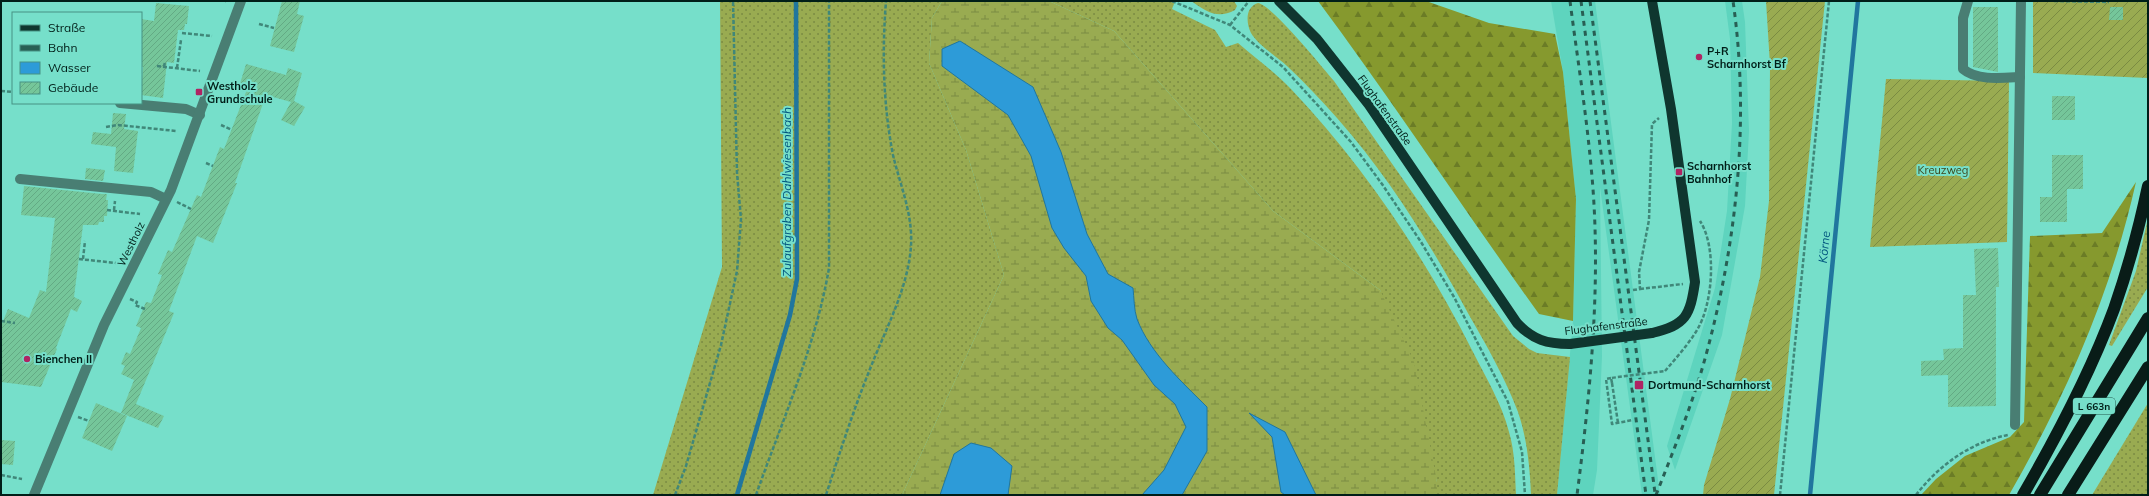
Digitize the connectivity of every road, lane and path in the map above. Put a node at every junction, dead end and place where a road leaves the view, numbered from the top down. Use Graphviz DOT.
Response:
graph roads {
  1 [pos="241,1"];
  2 [pos="733,1"];
  3 [pos="829,1"];
  4 [pos="886,1"];
  5 [pos="1172,1"];
  6 [pos="1249,1"];
  7 [pos="1279,1"];
  8 [pos="1652,1"];
  9 [pos="1829,1"];
  10 [pos="1968,1"];
  11 [pos="2021,1"];
  12 [pos="2054,1"];
  13 [pos="2108,2"];
  14 [pos="259,24"];
  15 [pos="1230,25"];
  16 [pos="274,28"];
  17 [pos="182,33"];
  18 [pos="212,36"];
  19 [pos="180,40"];
  20 [pos="165,62"];
  21 [pos="157,66"];
  22 [pos="164,67"];
  23 [pos="177,68"];
  24 [pos="200,71"];
  25 [pos="2020,77"];
  26 [pos="1,91"];
  27 [pos="12,92"];
  28 [pos="131,104"];
  29 [pos="1670,109"];
  30 [pos="200,115"];
  31 [pos="221,125"];
  32 [pos="106,127"];
  33 [pos="232,130"];
  34 [pos="176,131"];
  35 [pos="206,163"];
  36 [pos="213,166"];
  37 [pos="20,179"];
  38 [pos="2148,186"];
  39 [pos="166,199"];
  40 [pos="177,202"];
  41 [pos="192,209"];
  42 [pos="107,210"];
  43 [pos="140,214"];
  44 [pos="85,241"];
  45 [pos="79,259"];
  46 [pos="84,259"];
  47 [pos="116,263"];
  48 [pos="1680,284"];
  49 [pos="1640,289"];
  50 [pos="1633,290"];
  51 [pos="129,299"];
  52 [pos="145,309"];
  53 [pos="2148,318"];
  54 [pos="1,320"];
  55 [pos="15,323"];
  56 [pos="1685,346"];
  57 [pos="2148,367"];
  58 [pos="1611,378"];
  59 [pos="77,416"];
  60 [pos="1633,420"];
  61 [pos="89,421"];
  62 [pos="1618,423"];
  63 [pos="2015,425"];
  64 [pos="1,475"];
  65 [pos="22,479"];
  66 [pos="34,495"];
  67 [pos="675,495"];
  68 [pos="756,495"];
  69 [pos="826,495"];
  70 [pos="1525,495"];
  71 [pos="1780,495"];
  72 [pos="1916,495"];
  73 [pos="2023,495"];
  74 [pos="2040,495"];
  75 [pos="2068,495"];
  1 -- 30 [label="street, Westholz"];
  2 -- 67 [label="path"];
  3 -- 68 [label="path"];
  4 -- 69 [label="path"];
  5 -- 15 [label="path"];
  6 -- 15 [label="path"];
  7 -- 29 [label="main road, Flughafenstraße, bridge"];
  8 -- 29 [label="main road, Flughafenstraße"];
  9 -- 71 [label="path"];
  10 -- 25 [label="street"];
  11 -- 25 [label="street"];
  12 -- 13 [label="path"];
  14 -- 16 [label="path"];
  15 -- 70 [label="path"];
  17 -- 18 [label="path"];
  19 -- 23 [label="path"];
  20 -- 22 [label="path"];
  21 -- 22 [label="path"];
  22 -- 23 [label="path"];
  23 -- 24 [label="path"];
  25 -- 63 [label="street"];
  26 -- 27 [label="path"];
  28 -- 30 [label="street"];
  29 -- 49 [label="path"];
  30 -- 39 [label="street, Westholz"];
  31 -- 33 [label="path"];
  32 -- 34 [label="path"];
  35 -- 36 [label="path"];
  37 -- 39 [label="street"];
  38 -- 73 [label="highway"];
  39 -- 66 [label="street, Westholz"];
  40 -- 41 [label="path"];
  42 -- 43 [label="path"];
  44 -- 46 [label="path"];
  45 -- 46 [label="path"];
  46 -- 47 [label="path"];
  48 -- 49 [label="path"];
  49 -- 50 [label="path"];
  51 -- 52 [label="path"];
  53 -- 74 [label="highway, L 663n"];
  54 -- 55 [label="path"];
  56 -- 58 [label="path, bridge"];
  57 -- 75 [label="highway, L 663n"];
  58 -- 62 [label="path, bridge"];
  58 -- 62 [label="path"];
  59 -- 61 [label="path"];
  60 -- 62 [label="path"];
  63 -- 72 [label="path"];
  64 -- 65 [label="path"];
}
